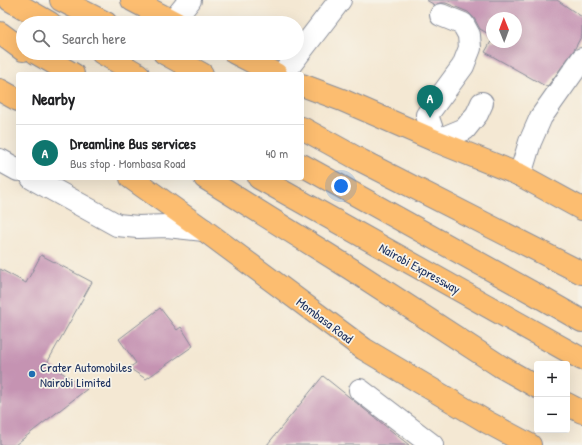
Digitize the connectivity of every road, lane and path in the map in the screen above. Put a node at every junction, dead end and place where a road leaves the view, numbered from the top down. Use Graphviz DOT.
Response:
graph roads {
  1 [pos="10,0"];
  2 [pos="61,0"];
  3 [pos="132,0"];
  4 [pos="188,0"];
  5 [pos="340,0"];
  6 [pos="441,15"];
  7 [pos="38,16"];
  8 [pos="92,16"];
  9 [pos="163,16"];
  10 [pos="178,16"];
  11 [pos="0,33"];
  12 [pos="16,42"];
  13 [pos="16,45"];
  14 [pos="304,47"];
  15 [pos="582,59"];
  16 [pos="36,60"];
  17 [pos="48,60"];
  18 [pos="114,60"];
  19 [pos="177,60"];
  20 [pos="249,60"];
  21 [pos="294,60"];
  22 [pos="52,72"];
  23 [pos="69,72"];
  24 [pos="135,72"];
  25 [pos="198,72"];
  26 [pos="272,72"];
  27 [pos="286,72"];
  28 [pos="304,86"];
  29 [pos="0,90"];
  30 [pos="16,99"];
  31 [pos="482,103"];
  32 [pos="304,129"];
  33 [pos="436,141"];
  34 [pos="0,160"];
  35 [pos="304,166"];
  36 [pos="16,169"];
  37 [pos="520,175"];
  38 [pos="36,180"];
  39 [pos="133,180"];
  40 [pos="208,180"];
  41 [pos="263,180"];
  42 [pos="582,209"];
  43 [pos="204,230"];
  44 [pos="582,273"];
  45 [pos="582,322"];
  46 [pos="582,359"];
  47 [pos="534,385"];
  48 [pos="360,390"];
  49 [pos="570,406"];
  50 [pos="582,412"];
  51 [pos="432,445"];
  52 [pos="530,445"];
  1 -- 7 [label="highway"];
  2 -- 8 [label="highway"];
  3 -- 9 [label="highway"];
  4 -- 10 [label="street"];
  5 -- 14 [label="street"];
  6 -- 33 [label="street"];
  11 -- 12 [label="highway"];
  11 -- 13 [label="highway"];
  15 -- 37 [label="street"];
  16 -- 22 [label="highway"];
  17 -- 23 [label="highway"];
  18 -- 24 [label="highway"];
  19 -- 25 [label="highway"];
  20 -- 26 [label="highway"];
  21 -- 27 [label="street"];
  28 -- 33 [label="highway"];
  29 -- 30 [label="highway"];
  31 -- 33 [label="street"];
  32 -- 44 [label="highway"];
  33 -- 37 [label="highway"];
  34 -- 36 [label="street"];
  35 -- 45 [label="highway"];
  37 -- 42 [label="highway"];
  38 -- 43 [label="street"];
  39 -- 43 [label="highway, Mombasa Road"];
  40 -- 47 [label="highway"];
  41 -- 46 [label="highway, Nairobi Expressway"];
  43 -- 52 [label="highway, Mombasa Road"];
  48 -- 51 [label="street"];
  49 -- 50 [label="highway"];
}
